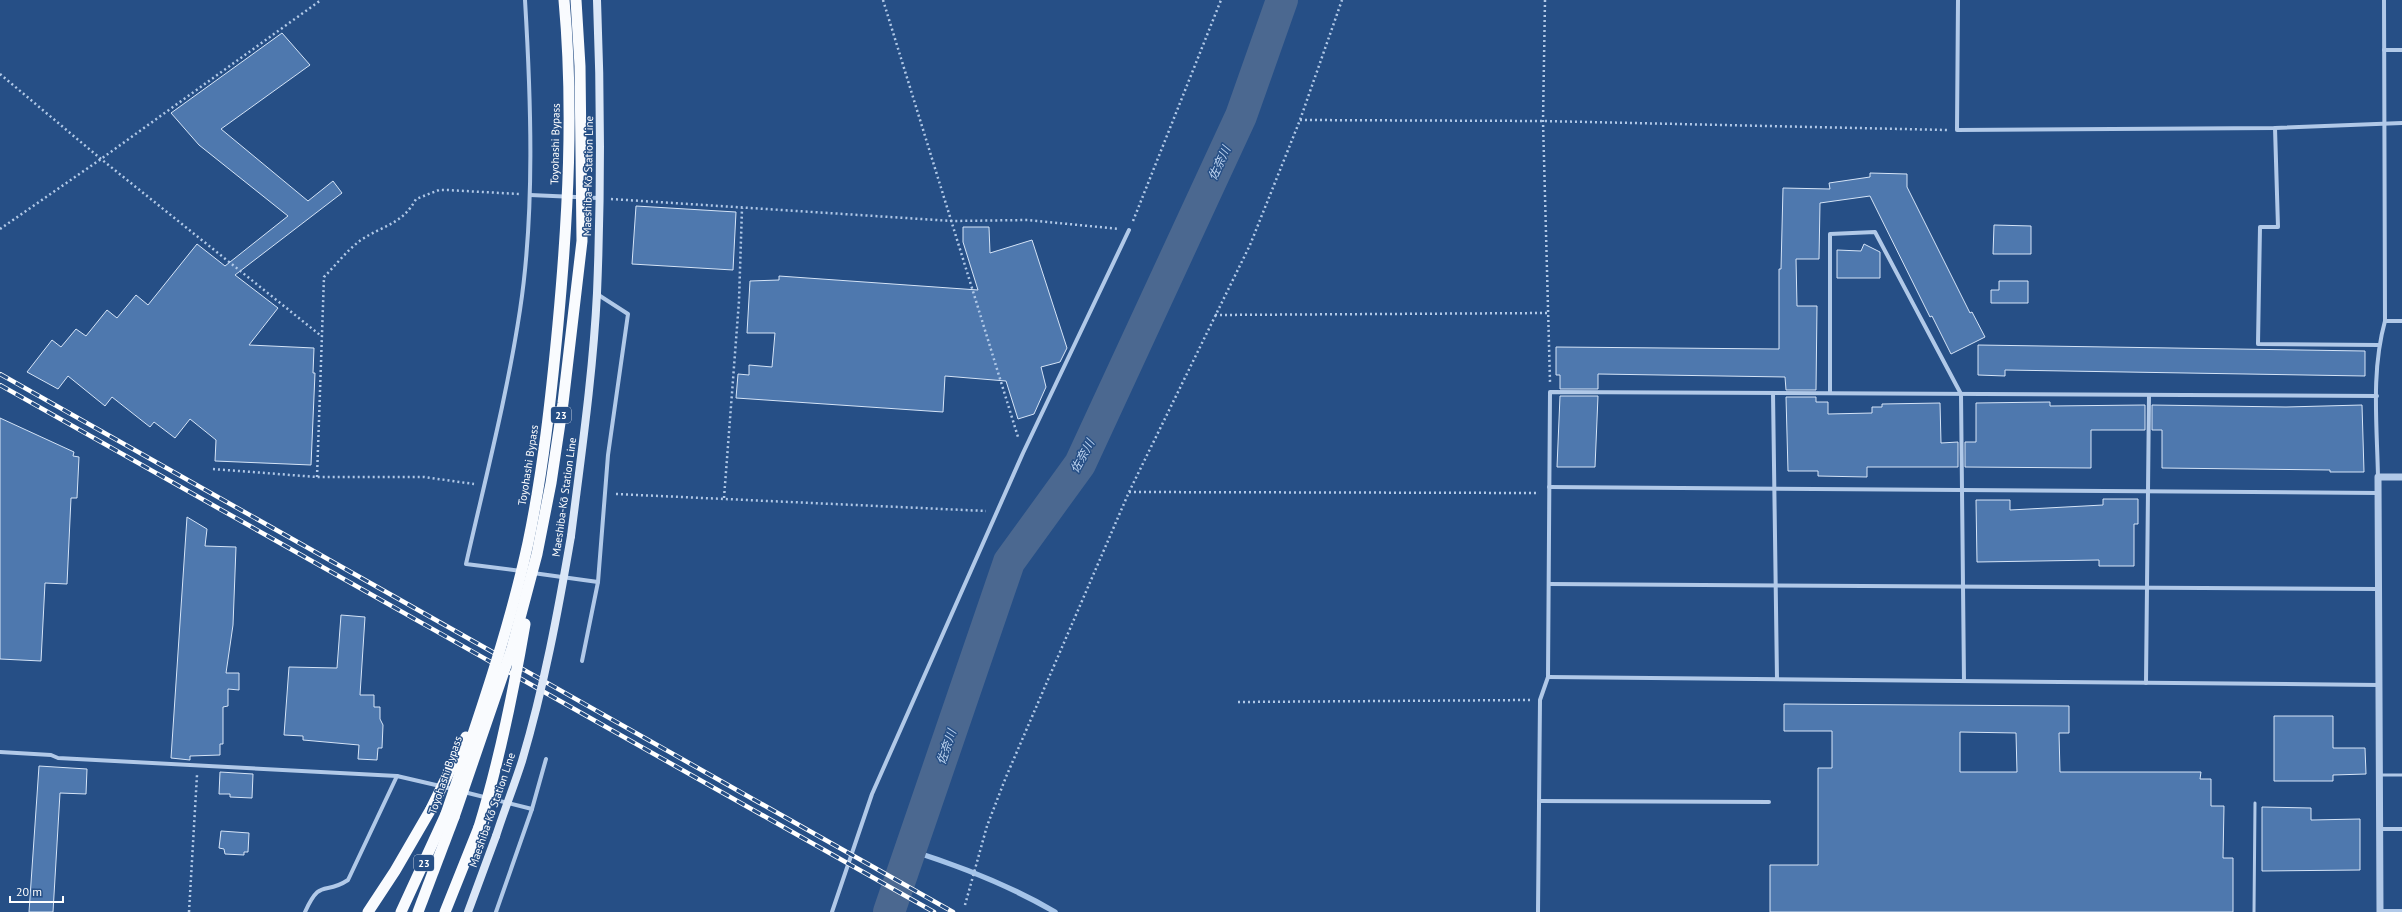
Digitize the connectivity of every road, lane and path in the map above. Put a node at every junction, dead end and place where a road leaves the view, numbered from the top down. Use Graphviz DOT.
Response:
graph roads {
  1 [pos="321,0"];
  2 [pos="525,0"];
  3 [pos="564,0"];
  4 [pos="576,0"];
  5 [pos="597,0"];
  6 [pos="883,0"];
  7 [pos="1221,0"];
  8 [pos="1342,0"];
  9 [pos="1545,0"];
  10 [pos="1958,0"];
  11 [pos="2384,0"];
  12 [pos="2384,50"];
  13 [pos="2402,50"];
  14 [pos="0,74"];
  15 [pos="1300,120"];
  16 [pos="1543,121"];
  17 [pos="2384,123"];
  18 [pos="2402,123"];
  19 [pos="2275,128"];
  20 [pos="1957,130"];
  21 [pos="101,159"];
  22 [pos="530,195"];
  23 [pos="598,198"];
  24 [pos="742,208"];
  25 [pos="952,221"];
  26 [pos="0,229"];
  27 [pos="1129,230"];
  28 [pos="597,294"];
  29 [pos="1548,313"];
  30 [pos="1215,316"];
  31 [pos="2385,321"];
  32 [pos="2402,321"];
  33 [pos="321,335"];
  34 [pos="2378,345"];
  35 [pos="1550,392"];
  36 [pos="1773,393"];
  37 [pos="1830,393"];
  38 [pos="1961,394"];
  39 [pos="2149,395"];
  40 [pos="2377,396"];
  41 [pos="1023,454"];
  42 [pos="213,469"];
  43 [pos="317,477"];
  44 [pos="2378,477"];
  45 [pos="2402,477"];
  46 [pos="484,485"];
  47 [pos="1549,487"];
  48 [pos="1775,488"];
  49 [pos="1962,490"];
  50 [pos="2148,491"];
  51 [pos="1129,492"];
  52 [pos="1549,493"];
  53 [pos="2378,493"];
  54 [pos="605,494"];
  55 [pos="724,498"];
  56 [pos="997,512"];
  57 [pos="537,554"];
  58 [pos="598,582"];
  59 [pos="1549,584"];
  60 [pos="1776,586"];
  61 [pos="1963,587"];
  62 [pos="2147,588"];
  63 [pos="2378,589"];
  64 [pos="582,661"];
  65 [pos="1548,677"];
  66 [pos="1778,679"];
  67 [pos="1964,681"];
  68 [pos="2146,683"];
  69 [pos="2379,685"];
  70 [pos="486,696"];
  71 [pos="1540,700"];
  72 [pos="1238,702"];
  73 [pos="0,752"];
  74 [pos="546,759"];
  75 [pos="197,764"];
  76 [pos="2379,775"];
  77 [pos="2402,775"];
  78 [pos="397,776"];
  79 [pos="1539,801"];
  80 [pos="1769,802"];
  81 [pos="2255,803"];
  82 [pos="532,809"];
  83 [pos="450,816"];
  84 [pos="2379,829"];
  85 [pos="2402,829"];
  86 [pos="965,905"];
  87 [pos="189,912"];
  88 [pos="305,912"];
  89 [pos="368,912"];
  90 [pos="401,912"];
  91 [pos="418,912"];
  92 [pos="445,912"];
  93 [pos="468,912"];
  94 [pos="496,912"];
  95 [pos="832,912"];
  96 [pos="1538,912"];
  97 [pos="2254,912"];
  98 [pos="2380,912"];
  99 [pos="2402,912"];
  1 -- 21 [label="path"];
  2 -- 22 [label="street"];
  3 -- 70 [label="highway, Toyohashi Bypass / 23, bridge"];
  4 -- 57 [label="highway, Toyohashi Bypass / 23, bridge"];
  5 -- 23 [label="main road, Maeshiba-Kō Station Line"];
  6 -- 25 [label="path"];
  7 -- 27 [label="path"];
  8 -- 15 [label="path"];
  9 -- 16 [label="path"];
  10 -- 20 [label="street"];
  11 -- 12 [label="street"];
  12 -- 13 [label="street"];
  12 -- 17 [label="street"];
  14 -- 21 [label="path"];
  15 -- 16 [label="path"];
  15 -- 30 [label="path"];
  16 -- 20 [label="path"];
  16 -- 29 [label="path"];
  17 -- 18 [label="street"];
  17 -- 19 [label="street"];
  17 -- 31 [label="street"];
  19 -- 20 [label="street"];
  19 -- 34 [label="street"];
  21 -- 26 [label="path"];
  21 -- 33 [label="path"];
  22 -- 23 [label="street"];
  22 -- 33 [label="path"];
  22 -- 46 [label="street"];
  23 -- 24 [label="path"];
  23 -- 28 [label="main road, Maeshiba-Kō Station Line"];
  24 -- 25 [label="path"];
  24 -- 55 [label="path"];
  25 -- 27 [label="path"];
  25 -- 41 [label="path"];
  27 -- 41 [label="street"];
  28 -- 54 [label="street"];
  28 -- 93 [label="main road, Maeshiba-Kō Station Line, bridge"];
  29 -- 30 [label="path"];
  29 -- 35 [label="path"];
  30 -- 51 [label="path"];
  31 -- 32 [label="street"];
  31 -- 34 [label="street"];
  33 -- 43 [label="path"];
  34 -- 40 [label="street"];
  35 -- 36 [label="street"];
  35 -- 47 [label="street"];
  36 -- 37 [label="street"];
  36 -- 48 [label="street"];
  37 -- 38 [label="street"];
  37 -- 38 [label="street"];
  38 -- 39 [label="street"];
  38 -- 49 [label="street"];
  39 -- 40 [label="street"];
  39 -- 50 [label="street"];
  40 -- 44 [label="street"];
  41 -- 56 [label="street"];
  42 -- 43 [label="path"];
  43 -- 46 [label="path"];
  44 -- 45 [label="street"];
  44 -- 53 [label="street"];
  46 -- 58 [label="street"];
  47 -- 48 [label="street"];
  47 -- 52 [label="street"];
  48 -- 49 [label="street"];
  48 -- 60 [label="street"];
  49 -- 50 [label="street"];
  49 -- 61 [label="street"];
  50 -- 53 [label="street"];
  50 -- 62 [label="street"];
  51 -- 52 [label="path"];
  51 -- 86 [label="path"];
  52 -- 59 [label="street"];
  53 -- 63 [label="street"];
  54 -- 55 [label="path"];
  54 -- 58 [label="street"];
  55 -- 56 [label="path"];
  56 -- 95 [label="street"];
  57 -- 83 [label="highway, Toyohashi Bypass / 23, bridge"];
  57 -- 92 [label="highway, bridge"];
  58 -- 64 [label="street"];
  59 -- 60 [label="street"];
  59 -- 65 [label="street"];
  60 -- 61 [label="street"];
  60 -- 66 [label="street"];
  61 -- 62 [label="street"];
  61 -- 67 [label="street"];
  62 -- 63 [label="street"];
  62 -- 68 [label="street"];
  63 -- 69 [label="street"];
  65 -- 66 [label="street"];
  65 -- 71 [label="street"];
  66 -- 67 [label="street"];
  67 -- 68 [label="street"];
  68 -- 69 [label="street"];
  69 -- 76 [label="street"];
  70 -- 83 [label="highway, Toyohashi Bypass / 23, bridge"];
  70 -- 89 [label="highway, bridge"];
  71 -- 72 [label="path"];
  71 -- 79 [label="street"];
  73 -- 75 [label="street"];
  74 -- 82 [label="street"];
  75 -- 78 [label="street"];
  75 -- 87 [label="path"];
  76 -- 77 [label="lane"];
  76 -- 84 [label="street"];
  78 -- 82 [label="street"];
  78 -- 88 [label="street"];
  79 -- 80 [label="street"];
  79 -- 96 [label="street"];
  81 -- 97 [label="lane"];
  82 -- 94 [label="street"];
  83 -- 90 [label="highway, Toyohashi Bypass / 23"];
  83 -- 91 [label="highway, Toyohashi Bypass / 23"];
  84 -- 85 [label="street"];
  84 -- 98 [label="street"];
  98 -- 99 [label="street"];
}
